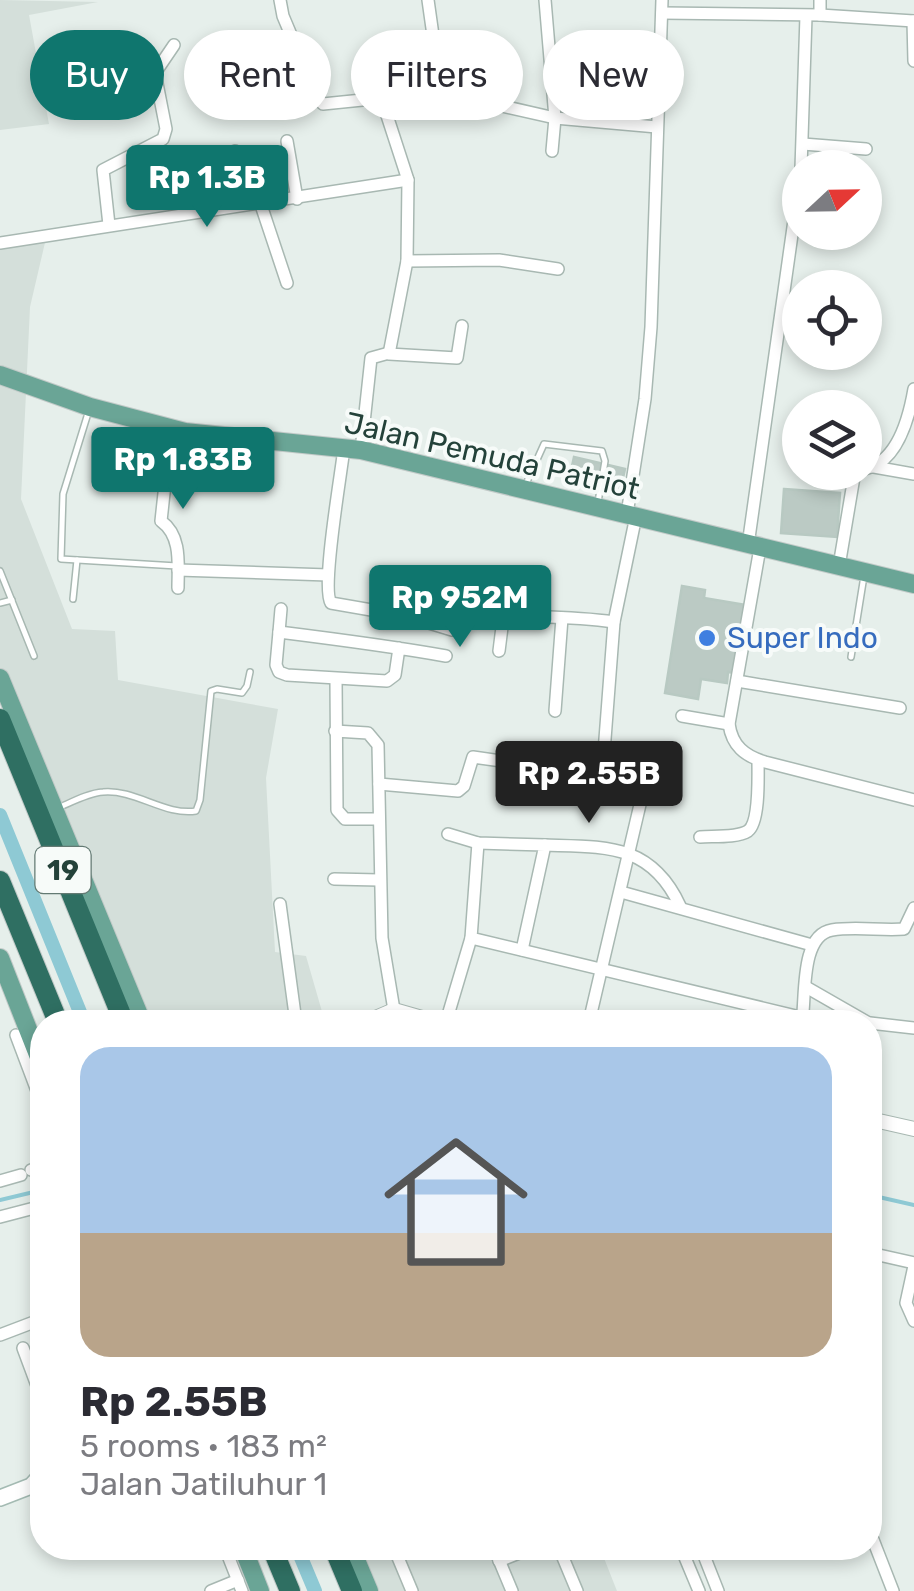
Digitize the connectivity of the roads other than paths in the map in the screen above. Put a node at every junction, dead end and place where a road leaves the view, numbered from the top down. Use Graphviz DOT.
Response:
graph roads {
  1 [pos="280,0"];
  2 [pos="428,0"];
  3 [pos="545,0"];
  4 [pos="820,0"];
  5 [pos="662,7"];
  6 [pos="820,15"];
  7 [pos="806,16"];
  8 [pos="914,21"];
  9 [pos="432,30"];
  10 [pos="548,30"];
  11 [pos="174,45"];
  12 [pos="914,61"];
  13 [pos="351,100"];
  14 [pos="388,120"];
  15 [pos="555,120"];
  16 [pos="578,120"];
  17 [pos="658,127"];
  18 [pos="287,142"];
  19 [pos="803,144"];
  20 [pos="866,149"];
  21 [pos="552,150"];
  22 [pos="802,150"];
  23 [pos="234,151"];
  24 [pos="408,180"];
  25 [pos="297,199"];
  26 [pos="260,202"];
  27 [pos="243,204"];
  28 [pos="109,225"];
  29 [pos="0,243"];
  30 [pos="788,250"];
  31 [pos="408,261"];
  32 [pos="558,268"];
  33 [pos="287,283"];
  34 [pos="462,326"];
  35 [pos="389,353"];
  36 [pos="0,375"];
  37 [pos="914,389"];
  38 [pos="913,397"];
  39 [pos="90,407"];
  40 [pos="185,432"];
  41 [pos="352,449"];
  42 [pos="882,457"];
  43 [pos="882,470"];
  44 [pos="914,474"];
  45 [pos="852,490"];
  46 [pos="523,491"];
  47 [pos="597,506"];
  48 [pos="632,515"];
  49 [pos="754,547"];
  50 [pos="76,560"];
  51 [pos="839,566"];
  52 [pos="178,568"];
  53 [pos="0,571"];
  54 [pos="864,572"];
  55 [pos="328,575"];
  56 [pos="914,584"];
  57 [pos="178,588"];
  58 [pos="74,599"];
  59 [pos="12,600"];
  60 [pos="0,603"];
  61 [pos="281,609"];
  62 [pos="503,618"];
  63 [pos="562,618"];
  64 [pos="614,622"];
  65 [pos="279,632"];
  66 [pos="398,648"];
  67 [pos="499,650"];
  68 [pos="34,656"];
  69 [pos="446,656"];
  70 [pos="851,656"];
  71 [pos="250,672"];
  72 [pos="0,678"];
  73 [pos="336,679"];
  74 [pos="737,681"];
  75 [pos="900,708"];
  76 [pos="555,711"];
  77 [pos="682,716"];
  78 [pos="0,720"];
  79 [pos="730,724"];
  80 [pos="336,731"];
  81 [pos="758,760"];
  82 [pos="593,774"];
  83 [pos="379,784"];
  84 [pos="914,800"];
  85 [pos="55,808"];
  86 [pos="380,819"];
  87 [pos="448,834"];
  88 [pos="700,837"];
  89 [pos="478,842"];
  90 [pos="545,845"];
  91 [pos="630,852"];
  92 [pos="334,879"];
  93 [pos="379,880"];
  94 [pos="0,882"];
  95 [pos="621,892"];
  96 [pos="280,904"];
  97 [pos="680,906"];
  98 [pos="914,908"];
  99 [pos="471,938"];
  100 [pos="812,945"];
  101 [pos="522,950"];
  102 [pos="0,958"];
  103 [pos="602,970"];
  104 [pos="806,987"];
  105 [pos="53,1010"];
  106 [pos="119,1010"];
  107 [pos="137,1010"];
  108 [pos="294,1010"];
  109 [pos="394,1010"];
  110 [pos="450,1010"];
  111 [pos="593,1010"];
  112 [pos="760,1010"];
  113 [pos="804,1010"];
  114 [pos="847,1010"];
  115 [pos="882,1024"];
  116 [pos="914,1028"];
  117 [pos="30,1034"];
  118 [pos="16,1035"];
  119 [pos="30,1072"];
  120 [pos="882,1122"];
  121 [pos="914,1130"];
  122 [pos="30,1170"];
  123 [pos="0,1181"];
  124 [pos="30,1209"];
  125 [pos="0,1217"];
  126 [pos="882,1256"];
  127 [pos="914,1264"];
  128 [pos="914,1322"];
  129 [pos="30,1324"];
  130 [pos="0,1335"];
  131 [pos="23,1348"];
  132 [pos="30,1367"];
  133 [pos="30,1487"];
  134 [pos="1,1500"];
  135 [pos="229,1560"];
  136 [pos="248,1560"];
  137 [pos="277,1560"];
  138 [pos="339,1560"];
  139 [pos="356,1560"];
  140 [pos="399,1560"];
  141 [pos="500,1560"];
  142 [pos="564,1560"];
  143 [pos="686,1560"];
  144 [pos="706,1560"];
  145 [pos="881,1560"];
  146 [pos="240,1586"];
  147 [pos="211,1591"];
  148 [pos="260,1591"];
  149 [pos="290,1591"];
  150 [pos="352,1591"];
  151 [pos="369,1591"];
  152 [pos="412,1591"];
  153 [pos="512,1591"];
  154 [pos="577,1591"];
  155 [pos="698,1591"];
  156 [pos="718,1591"];
  157 [pos="893,1591"];
  1 -- 13 [label="street"];
  2 -- 9 [label="street"];
  3 -- 10 [label="street"];
  4 -- 6 [label="street"];
  5 -- 7 [label="street"];
  5 -- 17 [label="street"];
  6 -- 7 [label="street"];
  6 -- 8 [label="street"];
  7 -- 19 [label="street"];
  8 -- 12 [label="street"];
  11 -- 28 [label="street"];
  14 -- 24 [label="street"];
  15 -- 21 [label="street"];
  16 -- 17 [label="street"];
  17 -- 48 [label="street"];
  18 -- 25 [label="street"];
  19 -- 20 [label="street"];
  19 -- 22 [label="street"];
  23 -- 27 [label="street"];
  24 -- 25 [label="street"];
  24 -- 31 [label="street"];
  25 -- 26 [label="street"];
  26 -- 27 [label="street"];
  26 -- 33 [label="street"];
  27 -- 28 [label="street"];
  28 -- 29 [label="street"];
  30 -- 49 [label="street"];
  31 -- 32 [label="street"];
  31 -- 35 [label="street"];
  34 -- 35 [label="street"];
  35 -- 41 [label="street"];
  36 -- 39 [label="main road, Jalan Pemuda Patriot"];
  37 -- 38 [label="street"];
  38 -- 42 [label="street"];
  39 -- 40 [label="main road, Jalan Pemuda Patriot"];
  39 -- 50 [label="lane"];
  40 -- 41 [label="main road, Jalan Pemuda Patriot"];
  40 -- 52 [label="street"];
  41 -- 46 [label="main road, Jalan Pemuda Patriot"];
  41 -- 55 [label="street"];
  43 -- 44 [label="street"];
  45 -- 51 [label="street"];
  46 -- 47 [label="main road, Jalan Pemuda Patriot"];
  46 -- 47 [label="lane"];
  47 -- 48 [label="main road, Jalan Pemuda Patriot"];
  48 -- 49 [label="main road, Jalan Pemuda Patriot"];
  48 -- 64 [label="street"];
  49 -- 51 [label="main road, Jalan Pemuda Patriot"];
  49 -- 74 [label="street"];
  50 -- 52 [label="lane"];
  50 -- 58 [label="lane"];
  51 -- 54 [label="main road, Jalan Pemuda Patriot"];
  52 -- 55 [label="street"];
  52 -- 57 [label="street"];
  53 -- 59 [label="lane"];
  54 -- 56 [label="main road, Jalan Pemuda Patriot"];
  54 -- 70 [label="lane"];
  55 -- 62 [label="street"];
  59 -- 60 [label="lane"];
  59 -- 68 [label="lane"];
  61 -- 65 [label="street"];
  62 -- 63 [label="street"];
  62 -- 67 [label="street"];
  63 -- 64 [label="street"];
  63 -- 76 [label="street"];
  64 -- 91 [label="street"];
  65 -- 66 [label="street"];
  65 -- 73 [label="street"];
  66 -- 69 [label="street"];
  66 -- 73 [label="street"];
  71 -- 85 [label="lane"];
  72 -- 85 [label="main road"];
  73 -- 80 [label="street"];
  74 -- 75 [label="street"];
  74 -- 79 [label="street"];
  77 -- 79 [label="street"];
  78 -- 106 [label="highway, 19"];
  79 -- 81 [label="street"];
  80 -- 83 [label="street"];
  80 -- 86 [label="street"];
  81 -- 84 [label="street"];
  81 -- 88 [label="street"];
  82 -- 83 [label="street"];
  83 -- 86 [label="street"];
  85 -- 107 [label="main road"];
  86 -- 93 [label="street"];
  87 -- 89 [label="street"];
  89 -- 90 [label="street"];
  89 -- 99 [label="street"];
  90 -- 91 [label="street"];
  90 -- 101 [label="street"];
  91 -- 95 [label="street"];
  91 -- 97 [label="street"];
  92 -- 93 [label="street"];
  93 -- 109 [label="street"];
  94 -- 105 [label="highway, 19"];
  95 -- 97 [label="street"];
  95 -- 103 [label="street"];
  96 -- 108 [label="street"];
  97 -- 100 [label="street"];
  98 -- 100 [label="street"];
  99 -- 101 [label="street"];
  99 -- 110 [label="street"];
  100 -- 104 [label="street"];
  101 -- 103 [label="street"];
  102 -- 117 [label="main road"];
  103 -- 111 [label="street"];
  103 -- 112 [label="street"];
  104 -- 113 [label="street"];
  104 -- 114 [label="street"];
  115 -- 116 [label="street"];
  118 -- 119 [label="street"];
  120 -- 121 [label="street"];
  122 -- 123 [label="street"];
  124 -- 125 [label="street"];
  126 -- 127 [label="street"];
  127 -- 128 [label="street"];
  129 -- 130 [label="street"];
  131 -- 132 [label="street"];
  133 -- 134 [label="main road"];
  135 -- 146 [label="street"];
  136 -- 148 [label="main road"];
  137 -- 149 [label="highway"];
  138 -- 150 [label="highway"];
  139 -- 151 [label="main road"];
  140 -- 152 [label="street"];
  141 -- 153 [label="street"];
  142 -- 154 [label="street"];
  143 -- 155 [label="street"];
  144 -- 156 [label="street"];
  145 -- 157 [label="street"];
  146 -- 147 [label="street"];
}
